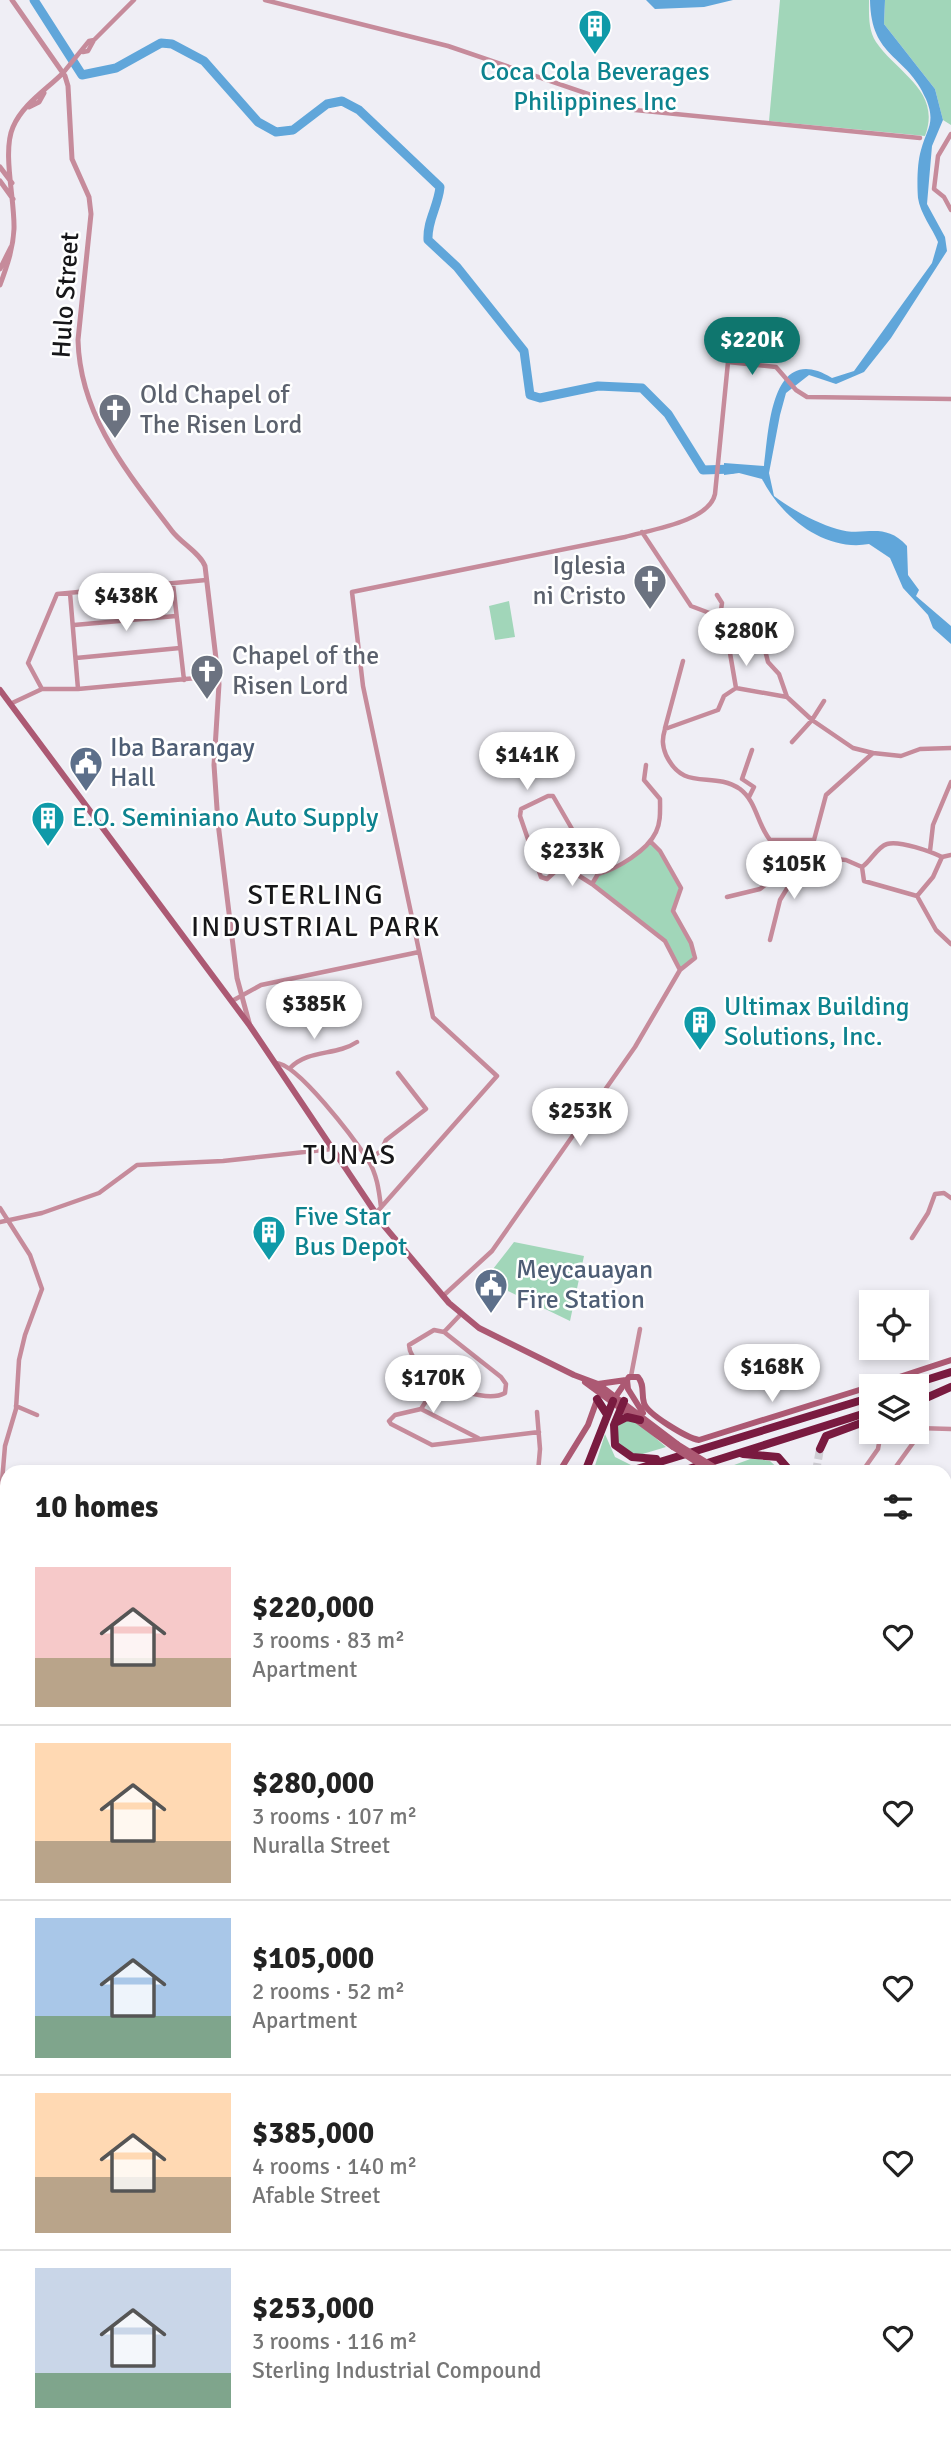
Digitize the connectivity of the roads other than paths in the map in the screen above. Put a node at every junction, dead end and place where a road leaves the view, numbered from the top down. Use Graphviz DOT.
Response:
graph roads {
  1 [pos="12,0"];
  2 [pos="134,0"];
  3 [pos="265,0"];
  4 [pos="63,73"];
  5 [pos="951,134"];
  6 [pos="920,138"];
  7 [pos="11,165"];
  8 [pos="0,167"];
  9 [pos="0,181"];
  10 [pos="12,183"];
  11 [pos="13,200"];
  12 [pos="951,210"];
  13 [pos="12,244"];
  14 [pos="0,269"];
  15 [pos="0,285"];
  16 [pos="951,399"];
  17 [pos="642,532"];
  18 [pos="206,580"];
  19 [pos="173,584"];
  20 [pos="70,593"];
  21 [pos="717,595"];
  22 [pos="176,616"];
  23 [pos="722,618"];
  24 [pos="74,625"];
  25 [pos="180,648"];
  26 [pos="76,658"];
  27 [pos="683,662"];
  28 [pos="218,676"];
  29 [pos="184,680"];
  30 [pos="736,688"];
  31 [pos="43,689"];
  32 [pos="78,689"];
  33 [pos="0,690"];
  34 [pos="787,697"];
  35 [pos="824,701"];
  36 [pos="10,704"];
  37 [pos="812,720"];
  38 [pos="664,729"];
  39 [pos="792,742"];
  40 [pos="951,748"];
  41 [pos="752,750"];
  42 [pos="873,753"];
  43 [pos="646,765"];
  44 [pos="951,782"];
  45 [pos="749,797"];
  46 [pos="814,840"];
  47 [pos="650,841"];
  48 [pos="930,850"];
  49 [pos="810,855"];
  50 [pos="951,855"];
  51 [pos="943,857"];
  52 [pos="789,867"];
  53 [pos="862,867"];
  54 [pos="598,874"];
  55 [pos="592,884"];
  56 [pos="917,896"];
  57 [pos="727,897"];
  58 [pos="770,940"];
  59 [pos="951,944"];
  60 [pos="419,952"];
  61 [pos="680,970"];
  62 [pos="241,995"];
  63 [pos="232,1001"];
  64 [pos="250,1026"];
  65 [pos="357,1042"];
  66 [pos="275,1063"];
  67 [pos="290,1068"];
  68 [pos="398,1073"];
  69 [pos="332,1149"];
  70 [pos="368,1160"];
  71 [pos="951,1198"];
  72 [pos="0,1208"];
  73 [pos="379,1210"];
  74 [pos="3,1221"];
  75 [pos="912,1238"];
  76 [pos="443,1296"];
  77 [pos="461,1314"];
  78 [pos="640,1329"];
  79 [pos="444,1332"];
  80 [pos="951,1360"];
  81 [pos="951,1372"];
  82 [pos="908,1374"];
  83 [pos="629,1378"];
  84 [pos="440,1379"];
  85 [pos="929,1379"];
  86 [pos="596,1386"];
  87 [pos="951,1386"];
  88 [pos="859,1390"];
  89 [pos="929,1392"];
  90 [pos="929,1396"];
  91 [pos="618,1401"];
  92 [pos="859,1401"];
  93 [pos="598,1404"];
  94 [pos="16,1406"];
  95 [pos="421,1409"];
  96 [pos="537,1412"];
  97 [pos="606,1413"];
  98 [pos="37,1415"];
  99 [pos="859,1415"];
  100 [pos="643,1419"];
  101 [pos="859,1424"];
  102 [pos="614,1425"];
  103 [pos="929,1429"];
  104 [pos="951,1429"];
  105 [pos="539,1432"];
  106 [pos="478,1438"];
  107 [pos="879,1444"];
  108 [pos="912,1444"];
  109 [pos="676,1449"];
  110 [pos="820,1449"];
  111 [pos="731,1455"];
  112 [pos="3,1465"];
  113 [pos="538,1465"];
  114 [pos="563,1465"];
  115 [pos="587,1465"];
  116 [pos="642,1465"];
  117 [pos="700,1465"];
  118 [pos="701,1465"];
  119 [pos="708,1465"];
  120 [pos="788,1465"];
  121 [pos="867,1465"];
  122 [pos="896,1465"];
  1 -- 4 [label="street"];
  2 -- 4 [label="street"];
  3 -- 6 [label="street"];
  4 -- 7 [label="street"];
  4 -- 18 [label="street, Hulo Street"];
  5 -- 12 [label="street"];
  7 -- 8 [label="street"];
  7 -- 10 [label="street"];
  8 -- 10 [label="street"];
  9 -- 11 [label="street"];
  10 -- 11 [label="street"];
  11 -- 13 [label="street"];
  13 -- 14 [label="street"];
  13 -- 15 [label="street"];
  16 -- 17 [label="street"];
  17 -- 23 [label="street"];
  17 -- 60 [label="street"];
  18 -- 19 [label="street"];
  18 -- 28 [label="street, Hulo Street"];
  19 -- 20 [label="street"];
  19 -- 22 [label="street"];
  20 -- 24 [label="street"];
  20 -- 31 [label="street"];
  21 -- 23 [label="street"];
  22 -- 24 [label="street"];
  22 -- 25 [label="street"];
  23 -- 30 [label="street"];
  23 -- 34 [label="street"];
  24 -- 26 [label="street"];
  25 -- 26 [label="street"];
  25 -- 29 [label="street"];
  26 -- 32 [label="street"];
  27 -- 38 [label="street"];
  28 -- 29 [label="street"];
  28 -- 62 [label="street, Hulo Street"];
  29 -- 32 [label="street"];
  30 -- 34 [label="street"];
  30 -- 38 [label="street"];
  31 -- 32 [label="street"];
  31 -- 36 [label="street"];
  33 -- 36 [label="main road"];
  34 -- 37 [label="street"];
  35 -- 37 [label="street"];
  36 -- 63 [label="main road"];
  37 -- 39 [label="street"];
  37 -- 42 [label="street"];
  38 -- 45 [label="street"];
  40 -- 42 [label="street"];
  41 -- 45 [label="street"];
  42 -- 46 [label="street"];
  43 -- 47 [label="street"];
  44 -- 48 [label="street"];
  45 -- 46 [label="street"];
  46 -- 49 [label="street"];
  47 -- 54 [label="street"];
  47 -- 61 [label="street"];
  48 -- 51 [label="street"];
  48 -- 53 [label="street"];
  49 -- 52 [label="street"];
  49 -- 53 [label="street"];
  50 -- 51 [label="street"];
  51 -- 56 [label="street"];
  52 -- 57 [label="street"];
  52 -- 58 [label="street"];
  53 -- 56 [label="street"];
  54 -- 55 [label="street"];
  54 -- 55 [label="street"];
  55 -- 61 [label="street"];
  56 -- 59 [label="street"];
  60 -- 62 [label="street"];
  60 -- 73 [label="street"];
  61 -- 76 [label="street"];
  62 -- 63 [label="street"];
  62 -- 64 [label="street, Hulo Street"];
  63 -- 64 [label="main road"];
  64 -- 66 [label="main road"];
  65 -- 67 [label="street"];
  66 -- 67 [label="street"];
  66 -- 69 [label="main road"];
  67 -- 70 [label="street"];
  68 -- 70 [label="street"];
  69 -- 73 [label="main road"];
  69 -- 74 [label="street"];
  70 -- 73 [label="street"];
  71 -- 75 [label="street"];
  72 -- 74 [label="street"];
  73 -- 76 [label="main road"];
  74 -- 94 [label="street"];
  76 -- 77 [label="main road"];
  77 -- 79 [label="street"];
  77 -- 86 [label="main road"];
  78 -- 83 [label="street"];
  79 -- 84 [label="street"];
  79 -- 84 [label="street"];
  80 -- 82 [label="main road"];
  81 -- 85 [label="highway"];
  83 -- 86 [label="main road"];
  83 -- 88 [label="main road"];
  83 -- 91 [label="main road"];
  83 -- 100 [label="main road"];
  84 -- 95 [label="street"];
  86 -- 91 [label="main road"];
  86 -- 93 [label="main road"];
  87 -- 89 [label="highway"];
  87 -- 90 [label="highway"];
  91 -- 93 [label="main road"];
  91 -- 97 [label="highway"];
  91 -- 100 [label="main road"];
  91 -- 102 [label="highway"];
  92 -- 109 [label="highway"];
  93 -- 97 [label="highway"];
  93 -- 114 [label="main road"];
  94 -- 98 [label="street"];
  94 -- 112 [label="street"];
  95 -- 106 [label="street"];
  95 -- 106 [label="street"];
  96 -- 105 [label="street"];
  97 -- 115 [label="highway"];
  99 -- 111 [label="highway"];
  100 -- 102 [label="highway"];
  100 -- 109 [label="main road"];
  101 -- 110 [label="highway"];
  102 -- 109 [label="highway"];
  103 -- 104 [label="street"];
  105 -- 106 [label="street"];
  105 -- 113 [label="street"];
  107 -- 121 [label="street"];
  108 -- 122 [label="street"];
  109 -- 116 [label="highway"];
  109 -- 118 [label="main road, bridge"];
  109 -- 119 [label="main road, bridge"];
  111 -- 117 [label="highway"];
  111 -- 120 [label="highway"];
}
